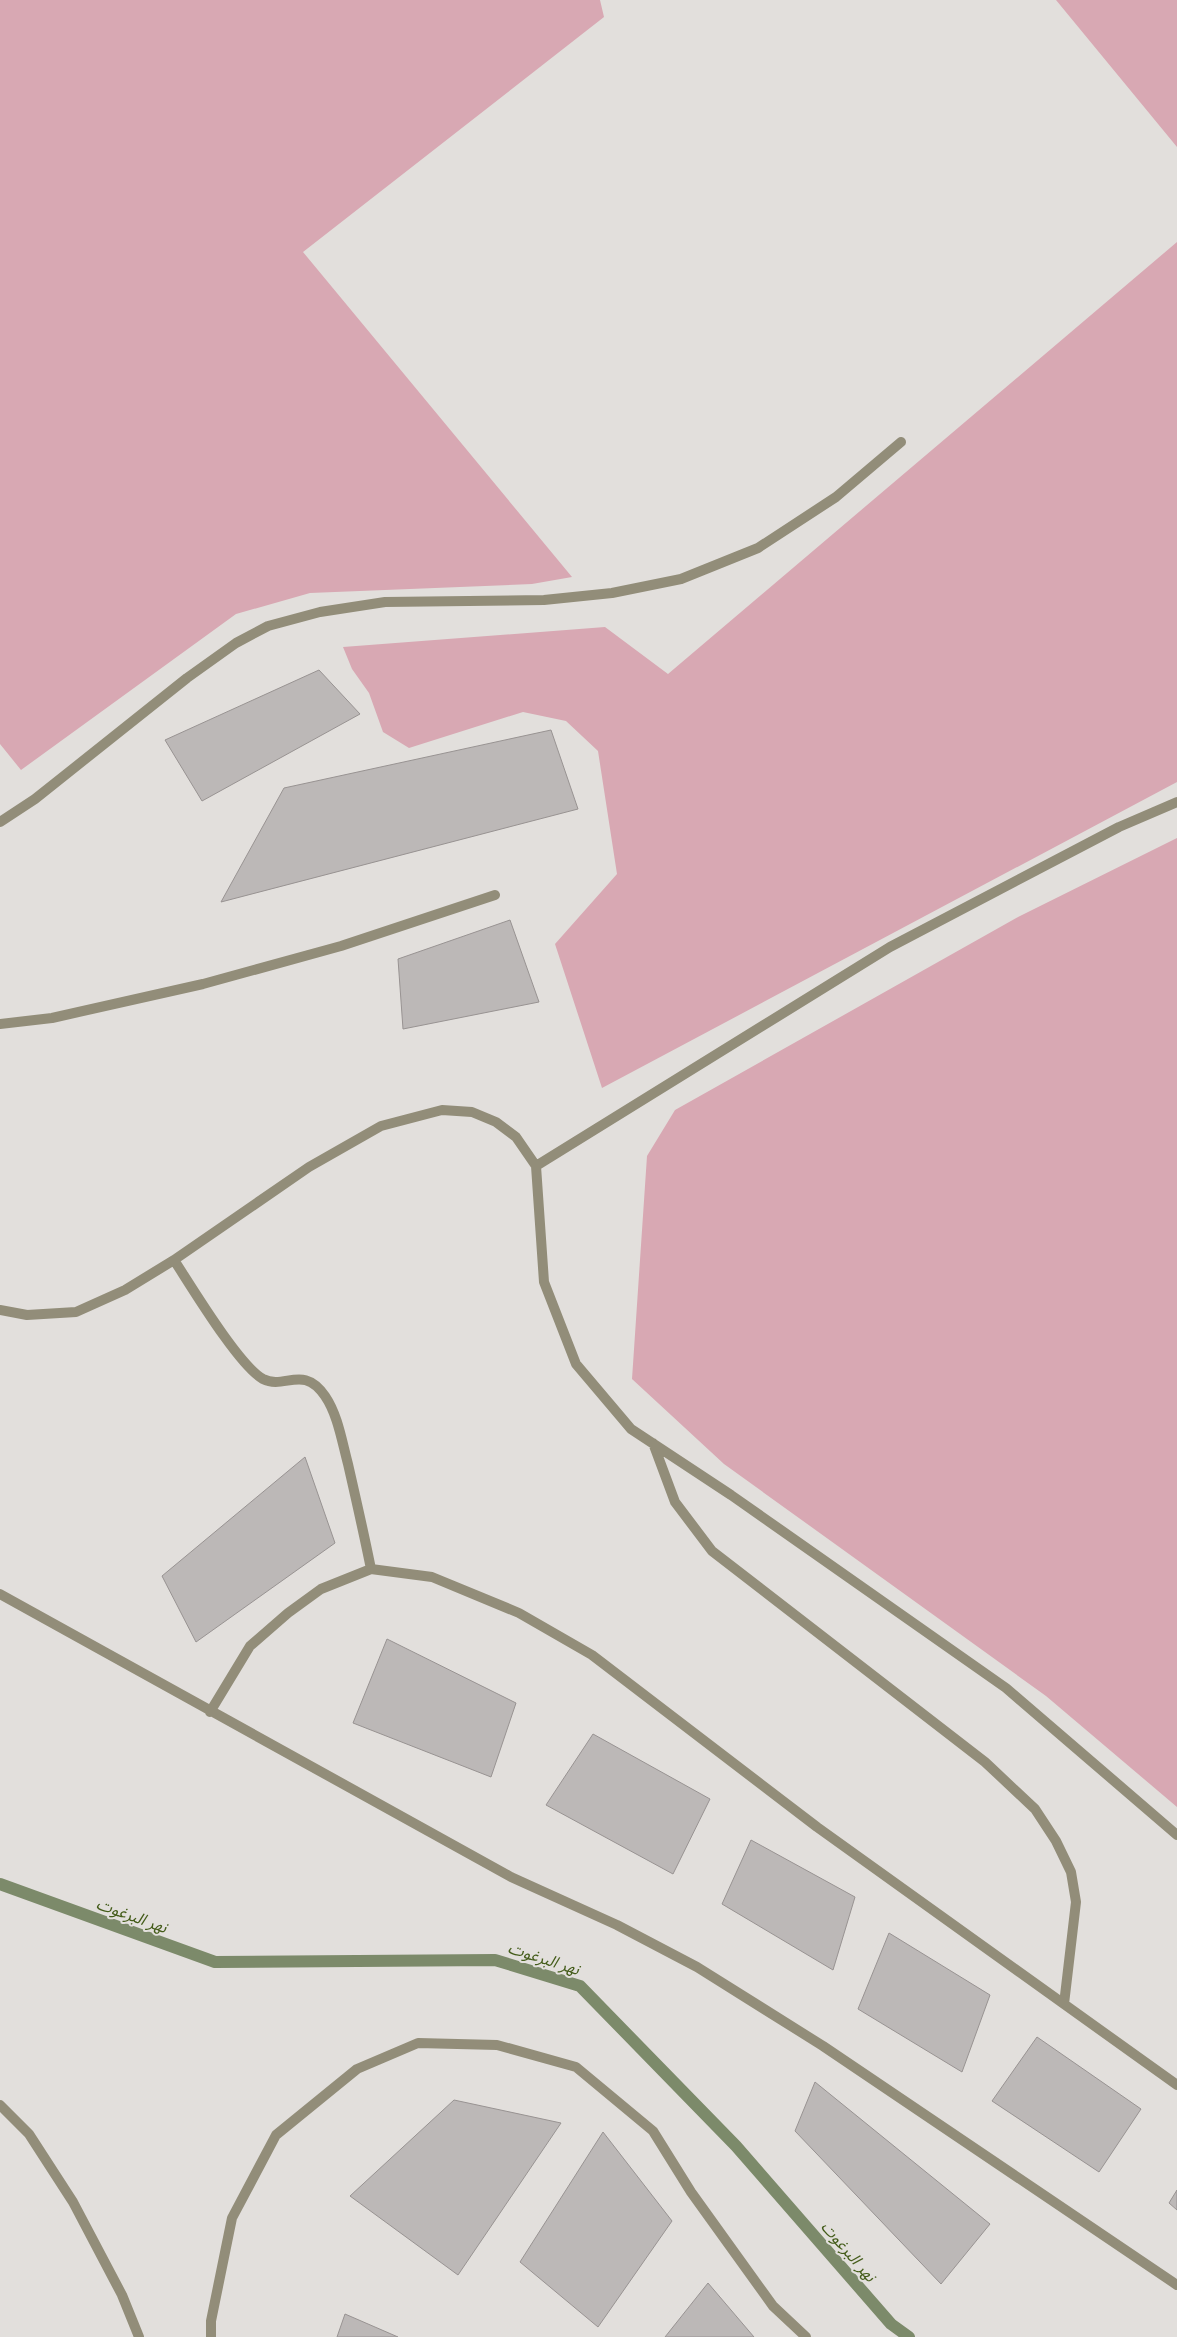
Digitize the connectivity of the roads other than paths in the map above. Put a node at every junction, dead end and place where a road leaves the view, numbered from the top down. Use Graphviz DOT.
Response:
graph roads {
  1 [pos="901,442"];
  2 [pos="1177,802"];
  3 [pos="0,822"];
  4 [pos="495,895"];
  5 [pos="0,1024"];
  6 [pos="536,1166"];
  7 [pos="174,1260"];
  8 [pos="0,1310"];
  9 [pos="653,1443"];
  10 [pos="371,1569"];
  11 [pos="0,1594"];
  12 [pos="210,1712"];
  13 [pos="1177,1836"];
  14 [pos="1064,2004"];
  15 [pos="1177,2084"];
  16 [pos="0,2106"];
  17 [pos="1177,2284"];
  18 [pos="139,2337"];
  19 [pos="211,2337"];
  20 [pos="806,2337"];
  1 -- 3 [label="street"];
  2 -- 6 [label="street"];
  4 -- 5 [label="street"];
  6 -- 7 [label="street"];
  6 -- 9 [label="street"];
  7 -- 8 [label="street"];
  7 -- 10 [label="street"];
  9 -- 13 [label="street"];
  9 -- 14 [label="street"];
  10 -- 12 [label="street"];
  10 -- 14 [label="street"];
  11 -- 12 [label="street"];
  12 -- 17 [label="street"];
  14 -- 15 [label="street"];
  16 -- 18 [label="street"];
  19 -- 20 [label="street"];
}
